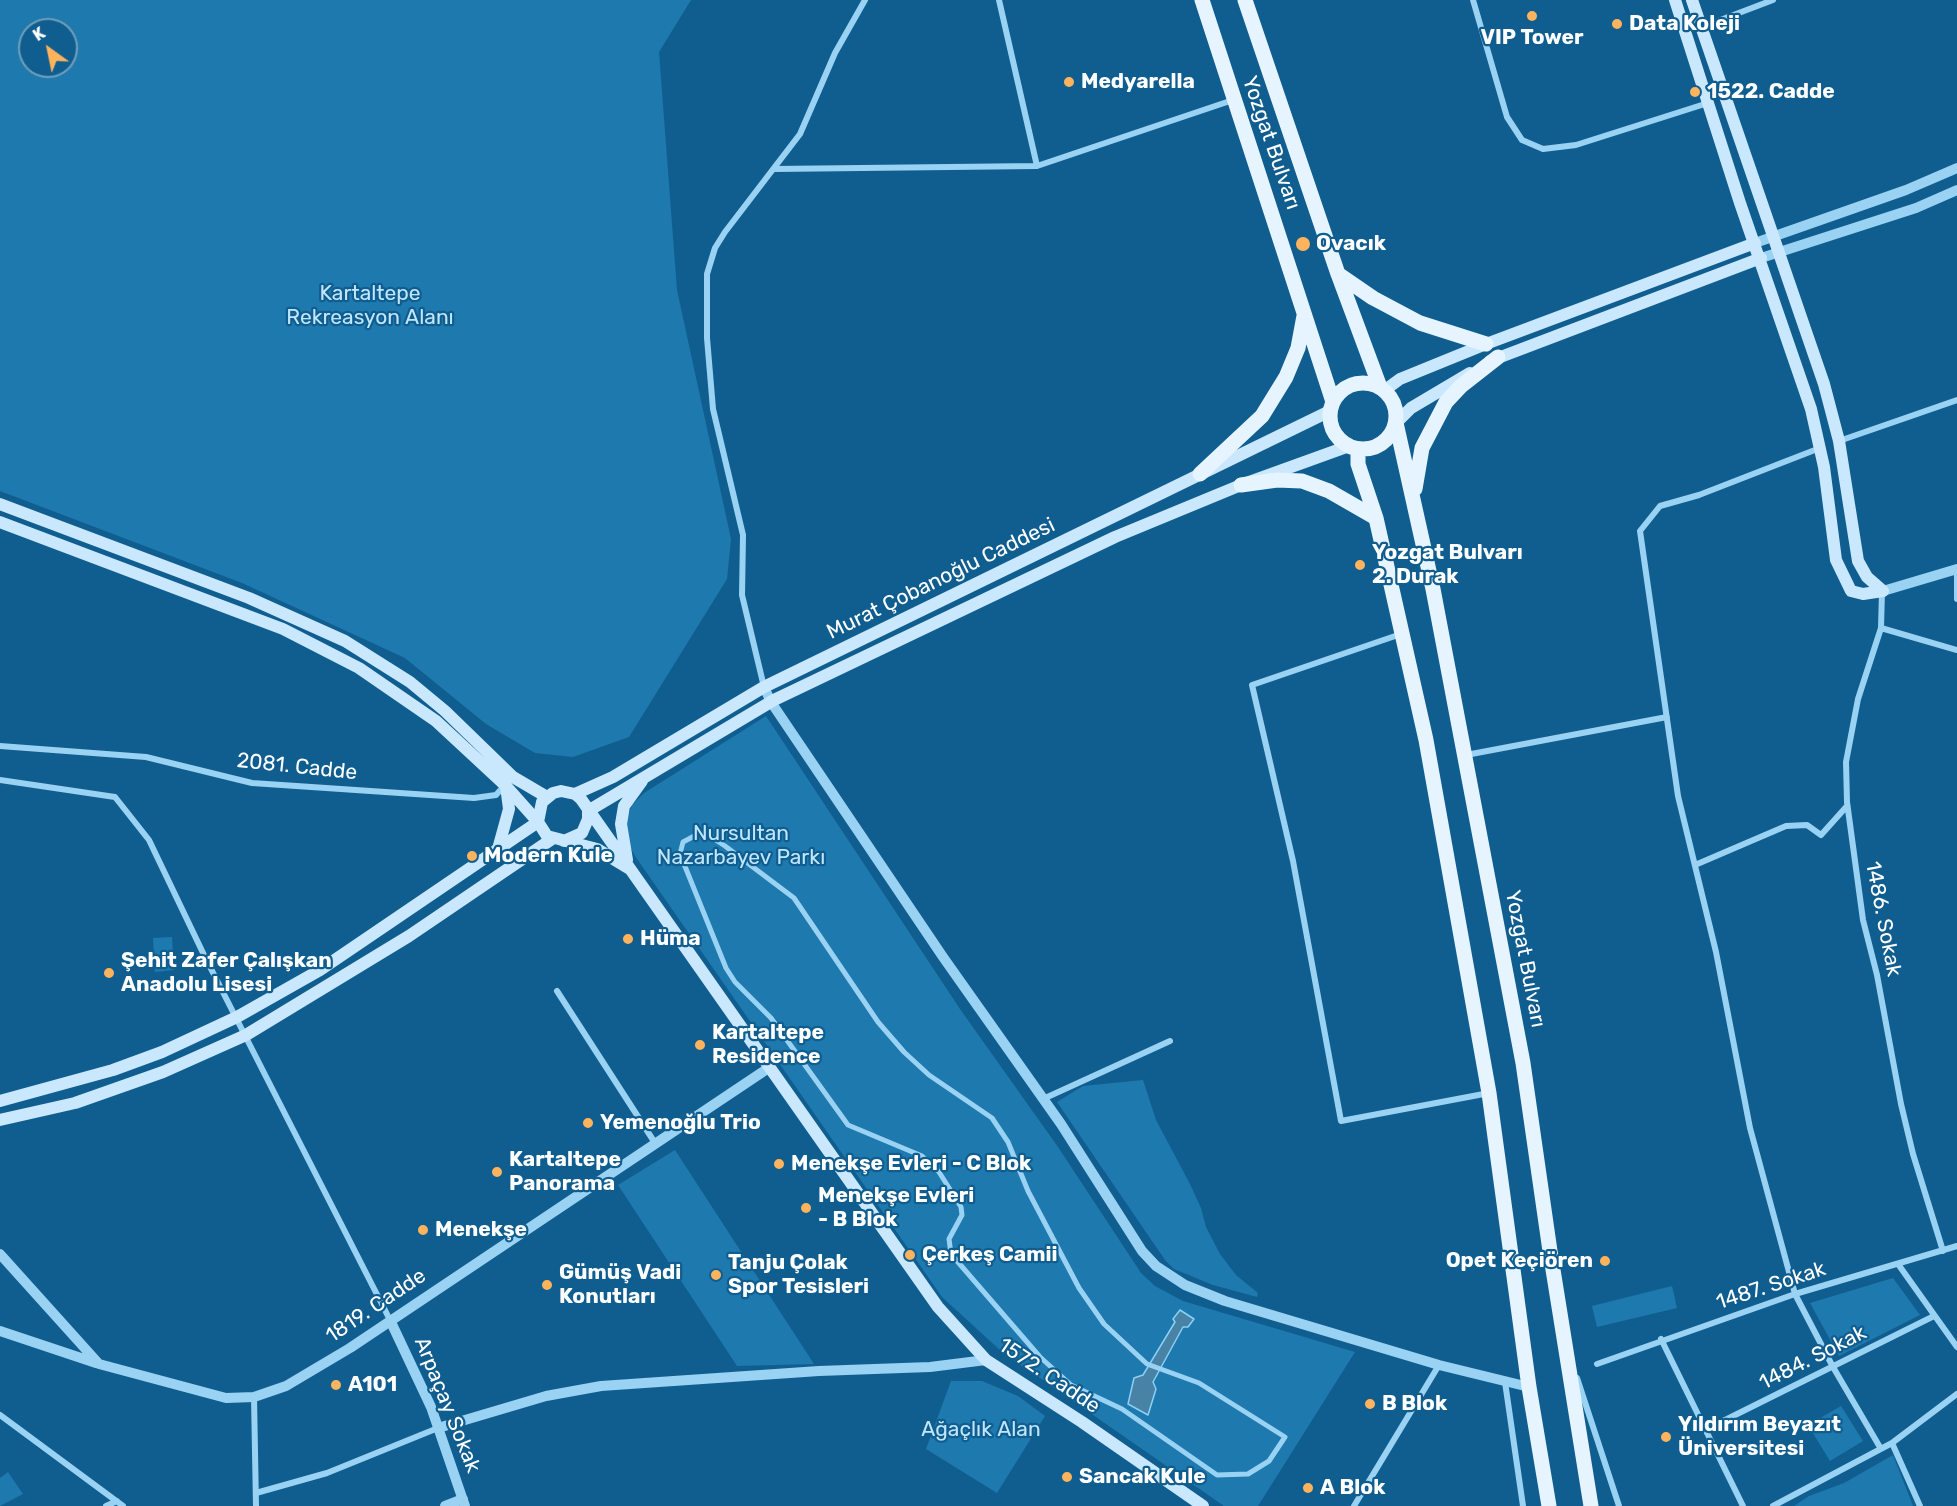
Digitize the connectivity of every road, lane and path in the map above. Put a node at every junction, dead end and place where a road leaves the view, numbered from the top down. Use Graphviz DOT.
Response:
graph roads {
  1 [pos="865,0"];
  2 [pos="999,0"];
  3 [pos="1202,0"];
  4 [pos="1245,0"];
  5 [pos="1473,0"];
  6 [pos="1675,0"];
  7 [pos="1692,0"];
  8 [pos="1773,0"];
  9 [pos="1702,27"];
  10 [pos="1234,100"];
  11 [pos="1708,103"];
  12 [pos="1037,166"];
  13 [pos="1957,168"];
  14 [pos="774,169"];
  15 [pos="1957,190"];
  16 [pos="1772,236"];
  17 [pos="1755,243"];
  18 [pos="1779,252"];
  19 [pos="1761,258"];
  20 [pos="1338,274"];
  21 [pos="1305,313"];
  22 [pos="1486,345"];
  23 [pos="1498,357"];
  24 [pos="1382,388"];
  25 [pos="1957,400"];
  26 [pos="1331,406"];
  27 [pos="1396,423"];
  28 [pos="1839,441"];
  29 [pos="1354,448"];
  30 [pos="1820,448"];
  31 [pos="1200,474"];
  32 [pos="1241,485"];
  33 [pos="1414,501"];
  34 [pos="0,504"];
  35 [pos="1376,518"];
  36 [pos="0,522"];
  37 [pos="1957,569"];
  38 [pos="1882,591"];
  39 [pos="1957,599"];
  40 [pos="1881,628"];
  41 [pos="1402,633"];
  42 [pos="1957,650"];
  43 [pos="764,687"];
  44 [pos="771,702"];
  45 [pos="1667,717"];
  46 [pos="0,746"];
  47 [pos="1465,755"];
  48 [pos="645,777"];
  49 [pos="0,780"];
  50 [pos="509,781"];
  51 [pos="575,794"];
  52 [pos="547,796"];
  53 [pos="1847,806"];
  54 [pos="588,811"];
  55 [pos="538,822"];
  56 [pos="556,840"];
  57 [pos="498,849"];
  58 [pos="1695,865"];
  59 [pos="630,869"];
  60 [pos="557,991"];
  61 [pos="237,1017"];
  62 [pos="246,1035"];
  63 [pos="1170,1041"];
  64 [pos="770,1067"];
  65 [pos="1489,1093"];
  66 [pos="1043,1099"];
  67 [pos="0,1101"];
  68 [pos="0,1120"];
  69 [pos="655,1143"];
  70 [pos="1957,1246"];
  71 [pos="1942,1251"];
  72 [pos="0,1254"];
  73 [pos="1898,1264"];
  74 [pos="1795,1294"];
  75 [pos="1934,1316"];
  76 [pos="390,1320"];
  77 [pos="0,1331"];
  78 [pos="1661,1339"];
  79 [pos="1565,1341"];
  80 [pos="1957,1347"];
  81 [pos="986,1359"];
  82 [pos="99,1364"];
  83 [pos="1597,1364"];
  84 [pos="1439,1365"];
  85 [pos="1833,1367"];
  86 [pos="1162,1371"];
  87 [pos="1505,1382"];
  88 [pos="1529,1387"];
  89 [pos="1957,1394"];
  90 [pos="254,1397"];
  91 [pos="0,1415"];
  92 [pos="438,1428"];
  93 [pos="1707,1429"];
  94 [pos="1892,1443"];
  95 [pos="1881,1449"];
  96 [pos="256,1493"];
  97 [pos="117,1501"];
  98 [pos="464,1503"];
  99 [pos="106,1506"];
  100 [pos="123,1506"];
  101 [pos="256,1506"];
  102 [pos="445,1506"];
  103 [pos="1203,1506"];
  104 [pos="1354,1506"];
  105 [pos="1523,1506"];
  106 [pos="1549,1506"];
  107 [pos="1591,1506"];
  108 [pos="1619,1506"];
  109 [pos="1743,1506"];
  110 [pos="1773,1506"];
  111 [pos="1920,1506"];
  1 -- 14 [label="street"];
  2 -- 12 [label="street"];
  3 -- 10 [label="main road, Yozgat Bulvarı"];
  4 -- 20 [label="main road, Yozgat Bulvarı"];
  5 -- 11 [label="street"];
  6 -- 11 [label="main road"];
  7 -- 9 [label="main road"];
  8 -- 9 [label="street"];
  9 -- 16 [label="main road"];
  10 -- 12 [label="street"];
  10 -- 21 [label="main road, Yozgat Bulvarı"];
  11 -- 17 [label="main road"];
  12 -- 14 [label="street"];
  13 -- 16 [label="street"];
  14 -- 43 [label="street"];
  15 -- 18 [label="street"];
  16 -- 17 [label="street"];
  16 -- 18 [label="main road"];
  17 -- 19 [label="main road"];
  17 -- 22 [label="main road"];
  18 -- 19 [label="street"];
  18 -- 28 [label="main road"];
  19 -- 23 [label="main road"];
  19 -- 30 [label="main road"];
  20 -- 22 [label="main road"];
  20 -- 24 [label="main road, Yozgat Bulvarı"];
  21 -- 26 [label="main road, Yozgat Bulvarı"];
  21 -- 31 [label="main road"];
  22 -- 24 [label="main road"];
  23 -- 27 [label="main road"];
  23 -- 33 [label="main road"];
  24 -- 26 [label="main road"];
  24 -- 27 [label="main road"];
  25 -- 28 [label="street"];
  26 -- 29 [label="main road"];
  26 -- 31 [label="main road, Murat Çobanoğlu Caddesi"];
  27 -- 29 [label="main road"];
  27 -- 33 [label="main road, Yozgat Bulvarı"];
  28 -- 38 [label="main road"];
  29 -- 32 [label="main road, Murat Çobanoğlu Caddesi"];
  29 -- 35 [label="main road"];
  30 -- 38 [label="main road"];
  30 -- 45 [label="street"];
  31 -- 43 [label="main road, Murat Çobanoğlu Caddesi"];
  32 -- 35 [label="main road"];
  32 -- 44 [label="main road, Murat Çobanoğlu Caddesi"];
  33 -- 47 [label="main road, Yozgat Bulvarı"];
  34 -- 50 [label="main road"];
  35 -- 41 [label="main road"];
  36 -- 50 [label="main road"];
  37 -- 38 [label="street"];
  37 -- 39 [label="street"];
  38 -- 40 [label="street, 1486. Sokak"];
  40 -- 42 [label="street"];
  40 -- 53 [label="street, 1486. Sokak"];
  41 -- 65 [label="main road"];
  41 -- 65 [label="street"];
  43 -- 44 [label="street"];
  43 -- 51 [label="main road, Murat Çobanoğlu Caddesi"];
  44 -- 48 [label="main road, Murat Çobanoğlu Caddesi"];
  44 -- 66 [label="street"];
  45 -- 47 [label="street"];
  45 -- 58 [label="street"];
  46 -- 50 [label="street, 2081. Cadde"];
  47 -- 79 [label="main road, Yozgat Bulvarı"];
  48 -- 54 [label="main road, Murat Çobanoğlu Caddesi"];
  48 -- 59 [label="main road"];
  49 -- 61 [label="street"];
  50 -- 52 [label="main road"];
  50 -- 55 [label="main road"];
  50 -- 57 [label="main road"];
  51 -- 52 [label="main road"];
  51 -- 54 [label="main road"];
  52 -- 55 [label="main road"];
  53 -- 58 [label="street"];
  53 -- 71 [label="street, 1486. Sokak"];
  54 -- 56 [label="main road"];
  54 -- 59 [label="main road, 1572. Cadde"];
  55 -- 56 [label="main road"];
  55 -- 57 [label="main road"];
  56 -- 59 [label="main road"];
  56 -- 62 [label="main road"];
  57 -- 61 [label="main road"];
  58 -- 74 [label="street"];
  59 -- 64 [label="main road, 1572. Cadde"];
  60 -- 69 [label="street"];
  61 -- 62 [label="street"];
  61 -- 67 [label="main road"];
  62 -- 68 [label="main road"];
  62 -- 76 [label="street"];
  63 -- 66 [label="street"];
  64 -- 69 [label="street, 1819. Cadde"];
  64 -- 81 [label="main road, 1572. Cadde"];
  65 -- 88 [label="main road"];
  66 -- 84 [label="street"];
  69 -- 76 [label="street, 1819. Cadde"];
  70 -- 71 [label="street, 1487. Sokak"];
  71 -- 73 [label="street, 1487. Sokak"];
  72 -- 82 [label="street"];
  73 -- 74 [label="street, 1487. Sokak"];
  73 -- 75 [label="street"];
  74 -- 78 [label="street, 1487. Sokak"];
  74 -- 85 [label="street"];
  75 -- 80 [label="street"];
  75 -- 85 [label="street, 1484. Sokak"];
  76 -- 90 [label="street, 1819. Cadde"];
  76 -- 92 [label="street, Arpaçay Sokak"];
  77 -- 82 [label="street, 1819. Cadde"];
  78 -- 83 [label="street, 1487. Sokak"];
  78 -- 93 [label="street"];
  79 -- 107 [label="main road, Yozgat Bulvarı"];
  79 -- 108 [label="street"];
  81 -- 92 [label="street"];
  81 -- 103 [label="main road, 1572. Cadde"];
  82 -- 90 [label="street, 1819. Cadde"];
  84 -- 87 [label="street"];
  84 -- 104 [label="street"];
  85 -- 93 [label="street, 1484. Sokak"];
  85 -- 95 [label="street"];
  86 -- 86 [label="street"];
  87 -- 88 [label="street"];
  87 -- 105 [label="street"];
  88 -- 106 [label="main road"];
  89 -- 94 [label="street"];
  90 -- 96 [label="street"];
  91 -- 97 [label="street"];
  92 -- 96 [label="street"];
  92 -- 98 [label="street, Arpaçay Sokak"];
  93 -- 109 [label="street"];
  94 -- 95 [label="street"];
  94 -- 111 [label="street"];
  95 -- 110 [label="street"];
  96 -- 101 [label="street"];
  97 -- 99 [label="street"];
  97 -- 100 [label="street"];
  98 -- 102 [label="street"];
}
